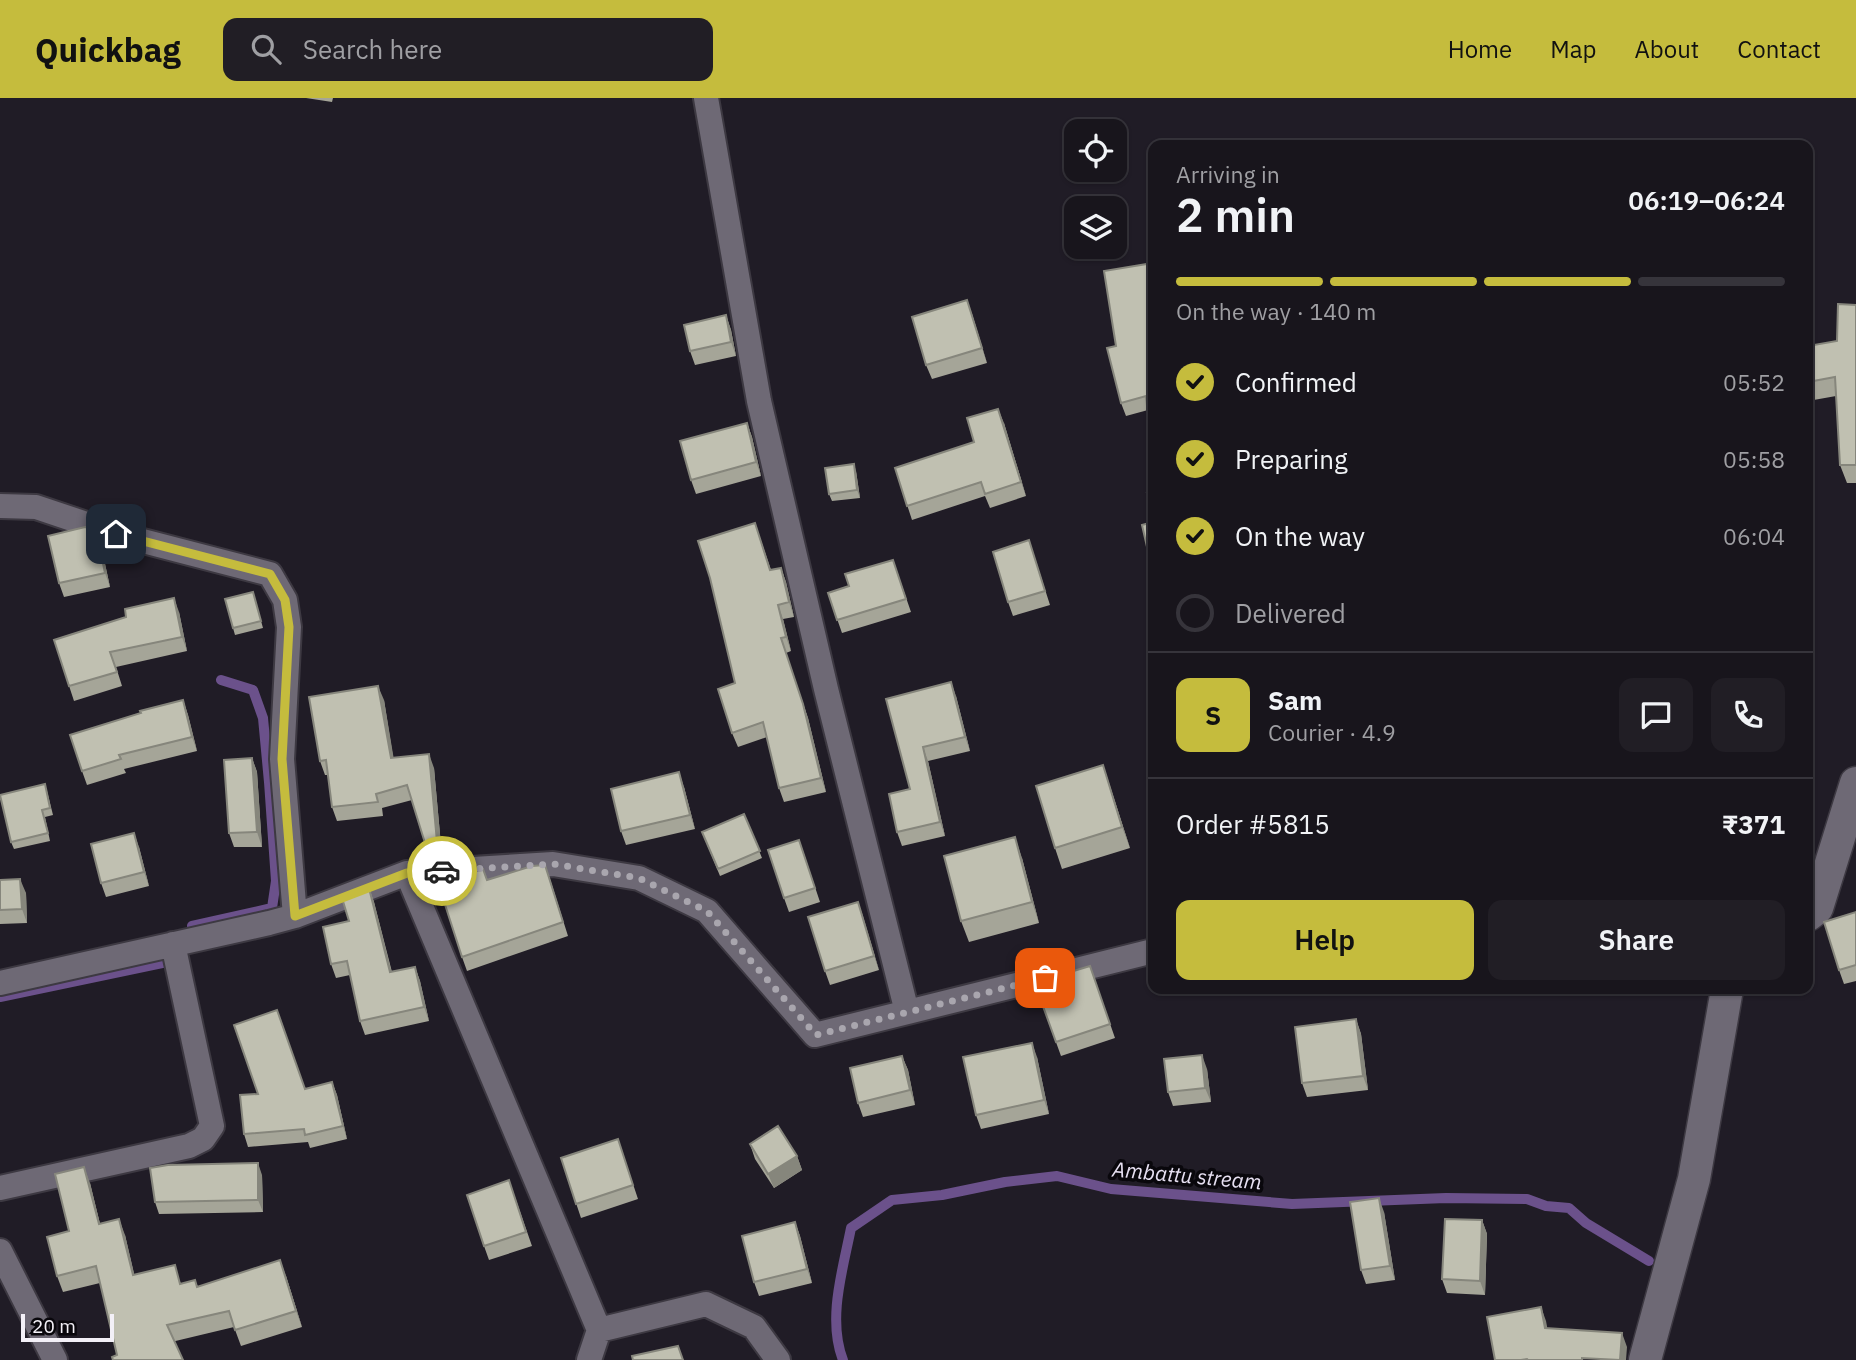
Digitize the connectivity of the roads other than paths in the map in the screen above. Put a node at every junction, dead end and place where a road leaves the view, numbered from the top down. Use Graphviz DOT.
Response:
graph roads {
  1 [pos="706,98"];
  2 [pos="0,506"];
  3 [pos="1856,783"];
  4 [pos="407,873"];
  5 [pos="1813,911"];
  6 [pos="295,916"];
  7 [pos="173,944"];
  8 [pos="1148,952"];
  9 [pos="0,983"];
  10 [pos="1726,994"];
  11 [pos="908,1012"];
  12 [pos="0,1188"];
  13 [pos="0,1251"];
  14 [pos="599,1330"];
  15 [pos="55,1360"];
  16 [pos="589,1360"];
  17 [pos="778,1360"];
  18 [pos="1645,1360"];
  1 -- 11 [label="street"];
  2 -- 6 [label="street"];
  3 -- 5 [label="street"];
  4 -- 6 [label="street"];
  4 -- 11 [label="street"];
  4 -- 14 [label="street"];
  6 -- 7 [label="street"];
  7 -- 9 [label="street"];
  7 -- 12 [label="street"];
  8 -- 11 [label="street"];
  10 -- 18 [label="street"];
  13 -- 15 [label="street"];
  14 -- 16 [label="street"];
  14 -- 17 [label="street"];
}
